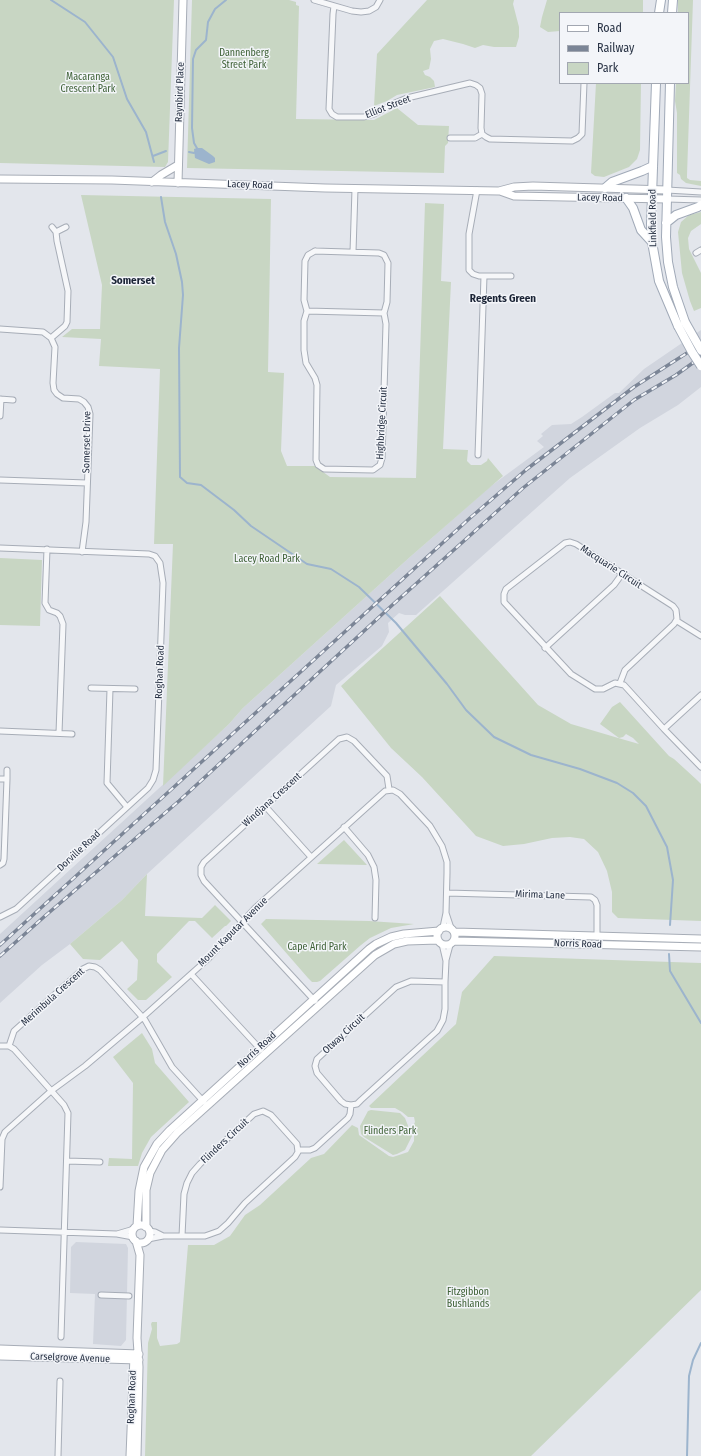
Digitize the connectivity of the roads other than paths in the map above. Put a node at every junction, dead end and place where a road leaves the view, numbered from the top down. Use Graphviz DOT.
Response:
graph roads {
  1 [pos="183,0"];
  2 [pos="314,0"];
  3 [pos="380,0"];
  4 [pos="660,0"];
  5 [pos="673,0"];
  6 [pos="334,6"];
  7 [pos="659,12"];
  8 [pos="672,12"];
  9 [pos="584,84"];
  10 [pos="656,84"];
  11 [pos="670,84"];
  12 [pos="482,134"];
  13 [pos="450,138"];
  14 [pos="178,165"];
  15 [pos="653,166"];
  16 [pos="0,179"];
  17 [pos="152,182"];
  18 [pos="178,183"];
  19 [pos="605,188"];
  20 [pos="355,189"];
  21 [pos="652,189"];
  22 [pos="477,190"];
  23 [pos="667,190"];
  24 [pos="499,191"];
  25 [pos="701,192"];
  26 [pos="626,198"];
  27 [pos="652,199"];
  28 [pos="667,199"];
  29 [pos="701,200"];
  30 [pos="701,205"];
  31 [pos="666,223"];
  32 [pos="52,227"];
  33 [pos="66,227"];
  34 [pos="56,232"];
  35 [pos="652,242"];
  36 [pos="353,252"];
  37 [pos="484,276"];
  38 [pos="511,276"];
  39 [pos="307,311"];
  40 [pos="384,313"];
  41 [pos="0,329"];
  42 [pos="51,338"];
  43 [pos="701,350"];
  44 [pos="701,366"];
  45 [pos="0,399"];
  46 [pos="13,400"];
  47 [pos="0,416"];
  48 [pos="478,455"];
  49 [pos="0,480"];
  50 [pos="87,483"];
  51 [pos="0,548"];
  52 [pos="47,549"];
  53 [pos="82,552"];
  54 [pos="622,574"];
  55 [pos="676,621"];
  56 [pos="701,636"];
  57 [pos="545,648"];
  58 [pos="620,683"];
  59 [pos="91,688"];
  60 [pos="110,688"];
  61 [pos="135,689"];
  62 [pos="701,695"];
  63 [pos="664,729"];
  64 [pos="0,731"];
  65 [pos="59,733"];
  66 [pos="72,734"];
  67 [pos="701,767"];
  68 [pos="7,770"];
  69 [pos="0,779"];
  70 [pos="7,779"];
  71 [pos="153,780"];
  72 [pos="389,790"];
  73 [pos="265,806"];
  74 [pos="127,807"];
  75 [pos="344,828"];
  76 [pos="311,857"];
  77 [pos="0,865"];
  78 [pos="447,893"];
  79 [pos="446,913"];
  80 [pos="0,917"];
  81 [pos="375,918"];
  82 [pos="242,921"];
  83 [pos="441,929"];
  84 [pos="453,930"];
  85 [pos="597,937"];
  86 [pos="701,939"];
  87 [pos="440,942"];
  88 [pos="452,943"];
  89 [pos="701,947"];
  90 [pos="446,961"];
  91 [pos="191,974"];
  92 [pos="445,982"];
  93 [pos="316,1002"];
  94 [pos="143,1017"];
  95 [pos="0,1046"];
  96 [pos="9,1046"];
  97 [pos="262,1051"];
  98 [pos="51,1091"];
  99 [pos="205,1103"];
  100 [pos="351,1105"];
  101 [pos="2,1132"];
  102 [pos="298,1150"];
  103 [pos="67,1161"];
  104 [pos="100,1162"];
  105 [pos="0,1187"];
  106 [pos="135,1228"];
  107 [pos="148,1229"];
  108 [pos="0,1230"];
  109 [pos="65,1232"];
  110 [pos="118,1234"];
  111 [pos="163,1236"];
  112 [pos="182,1236"];
  113 [pos="135,1239"];
  114 [pos="146,1240"];
  115 [pos="140,1255"];
  116 [pos="101,1295"];
  117 [pos="129,1296"];
  118 [pos="61,1337"];
  119 [pos="0,1349"];
  120 [pos="0,1356"];
  121 [pos="137,1357"];
  122 [pos="60,1380"];
  123 [pos="58,1456"];
  124 [pos="130,1456"];
  125 [pos="137,1456"];
  1 -- 14 [label="main road, Raynbird Place"];
  2 -- 6 [label="street"];
  3 -- 6 [label="street"];
  4 -- 7 [label="main road"];
  5 -- 8 [label="main road"];
  6 -- 12 [label="street, Elliot Street"];
  9 -- 12 [label="street"];
  10 -- 15 [label="main road, Linkfield Road"];
  11 -- 23 [label="main road, Linkfield Road"];
  12 -- 13 [label="street"];
  14 -- 17 [label="main road"];
  14 -- 18 [label="main road, Raynbird Place"];
  15 -- 19 [label="main road"];
  15 -- 21 [label="main road, Linkfield Road"];
  16 -- 17 [label="main road, Lacey Road"];
  17 -- 18 [label="main road, Lacey Road"];
  18 -- 20 [label="main road, Lacey Road"];
  19 -- 21 [label="main road, Lacey Road"];
  19 -- 24 [label="main road, Lacey Road"];
  20 -- 22 [label="main road, Lacey Road"];
  20 -- 36 [label="street"];
  21 -- 23 [label="main road, Lacey Road"];
  21 -- 27 [label="main road, Linkfield Road"];
  22 -- 24 [label="main road, Lacey Road"];
  22 -- 37 [label="street"];
  23 -- 25 [label="street, Lacey Road"];
  23 -- 28 [label="main road, Linkfield Road"];
  24 -- 26 [label="main road, Lacey Road"];
  26 -- 27 [label="main road, Lacey Road"];
  26 -- 35 [label="main road"];
  27 -- 28 [label="main road, Lacey Road"];
  27 -- 35 [label="main road, Linkfield Road"];
  28 -- 29 [label="street, Lacey Road"];
  28 -- 31 [label="main road, Linkfield Road"];
  30 -- 31 [label="main road"];
  31 -- 43 [label="main road, Linkfield Road, bridge"];
  32 -- 34 [label="street"];
  33 -- 34 [label="street"];
  34 -- 42 [label="street"];
  35 -- 44 [label="main road, Linkfield Road, bridge"];
  36 -- 39 [label="street, Highbridge Circuit"];
  36 -- 40 [label="street, Highbridge Circuit"];
  37 -- 38 [label="street"];
  37 -- 48 [label="street"];
  39 -- 40 [label="street"];
  39 -- 40 [label="street, Highbridge Circuit"];
  41 -- 42 [label="street"];
  42 -- 50 [label="street, Somerset Drive"];
  45 -- 46 [label="street"];
  45 -- 47 [label="street"];
  49 -- 50 [label="street"];
  50 -- 53 [label="street, Somerset Drive"];
  51 -- 52 [label="street"];
  52 -- 53 [label="street"];
  52 -- 65 [label="street"];
  53 -- 71 [label="street, Roghan Road"];
  54 -- 55 [label="street, Macquarie Circuit"];
  54 -- 57 [label="street"];
  54 -- 57 [label="street, Macquarie Circuit"];
  55 -- 56 [label="street"];
  55 -- 58 [label="street"];
  57 -- 58 [label="street, Macquarie Circuit"];
  58 -- 63 [label="street"];
  59 -- 60 [label="street"];
  60 -- 61 [label="street"];
  60 -- 74 [label="street"];
  62 -- 63 [label="street"];
  63 -- 67 [label="street"];
  64 -- 65 [label="street"];
  65 -- 66 [label="street"];
  68 -- 70 [label="street"];
  69 -- 70 [label="street"];
  70 -- 77 [label="street"];
  71 -- 74 [label="street, Dorville Road"];
  72 -- 73 [label="street, Windjana Crescent"];
  72 -- 75 [label="street, Mount Kaputar Avenue"];
  72 -- 78 [label="street"];
  73 -- 76 [label="street"];
  73 -- 82 [label="street, Windjana Crescent"];
  74 -- 80 [label="street, Dorville Road"];
  75 -- 76 [label="street, Mount Kaputar Avenue"];
  75 -- 81 [label="street"];
  76 -- 82 [label="street, Mount Kaputar Avenue"];
  78 -- 79 [label="street"];
  78 -- 85 [label="street, Mirima Lane"];
  79 -- 83 [label="street"];
  79 -- 84 [label="street"];
  82 -- 91 [label="street, Mount Kaputar Avenue"];
  82 -- 93 [label="street"];
  83 -- 84 [label="main road, Norris Road"];
  83 -- 87 [label="main road"];
  83 -- 93 [label="main road, Norris Road"];
  84 -- 85 [label="main road, Norris Road"];
  84 -- 88 [label="main road"];
  85 -- 86 [label="main road, Norris Road"];
  87 -- 88 [label="main road, Norris Road"];
  87 -- 90 [label="street"];
  87 -- 93 [label="main road, Norris Road"];
  88 -- 89 [label="main road, Norris Road"];
  88 -- 90 [label="street"];
  90 -- 92 [label="street"];
  91 -- 94 [label="street, Mount Kaputar Avenue"];
  91 -- 97 [label="street"];
  92 -- 100 [label="street"];
  92 -- 100 [label="street, Otway Circuit"];
  93 -- 97 [label="main road, Norris Road"];
  94 -- 96 [label="street, Merimbula Crescent"];
  94 -- 98 [label="street, Mount Kaputar Avenue"];
  94 -- 99 [label="street"];
  95 -- 96 [label="street"];
  96 -- 98 [label="street"];
  97 -- 99 [label="main road, Norris Road"];
  98 -- 101 [label="street, Mount Kaputar Avenue"];
  98 -- 103 [label="street"];
  99 -- 106 [label="main road, Norris Road"];
  99 -- 107 [label="main road, Norris Road"];
  100 -- 102 [label="street"];
  101 -- 105 [label="street, Mount Kaputar Avenue"];
  102 -- 112 [label="street"];
  102 -- 112 [label="street, Flinders Circuit"];
  103 -- 104 [label="street"];
  103 -- 109 [label="street"];
  106 -- 107 [label="main road"];
  106 -- 110 [label="street"];
  106 -- 113 [label="main road, Norris Road"];
  107 -- 111 [label="street"];
  107 -- 114 [label="main road, Norris Road"];
  108 -- 109 [label="street"];
  109 -- 110 [label="street"];
  109 -- 118 [label="street"];
  110 -- 113 [label="street"];
  111 -- 112 [label="street"];
  111 -- 114 [label="street"];
  113 -- 114 [label="main road"];
  113 -- 115 [label="main road, Roghan Road"];
  114 -- 115 [label="main road, Roghan Road"];
  115 -- 121 [label="main road, Roghan Road"];
  116 -- 117 [label="street"];
  119 -- 121 [label="main road, Carselgrove Avenue"];
  120 -- 121 [label="main road, Carselgrove Avenue"];
  121 -- 124 [label="main road, Roghan Road"];
  121 -- 125 [label="main road, Roghan Road"];
  122 -- 123 [label="street"];
}
